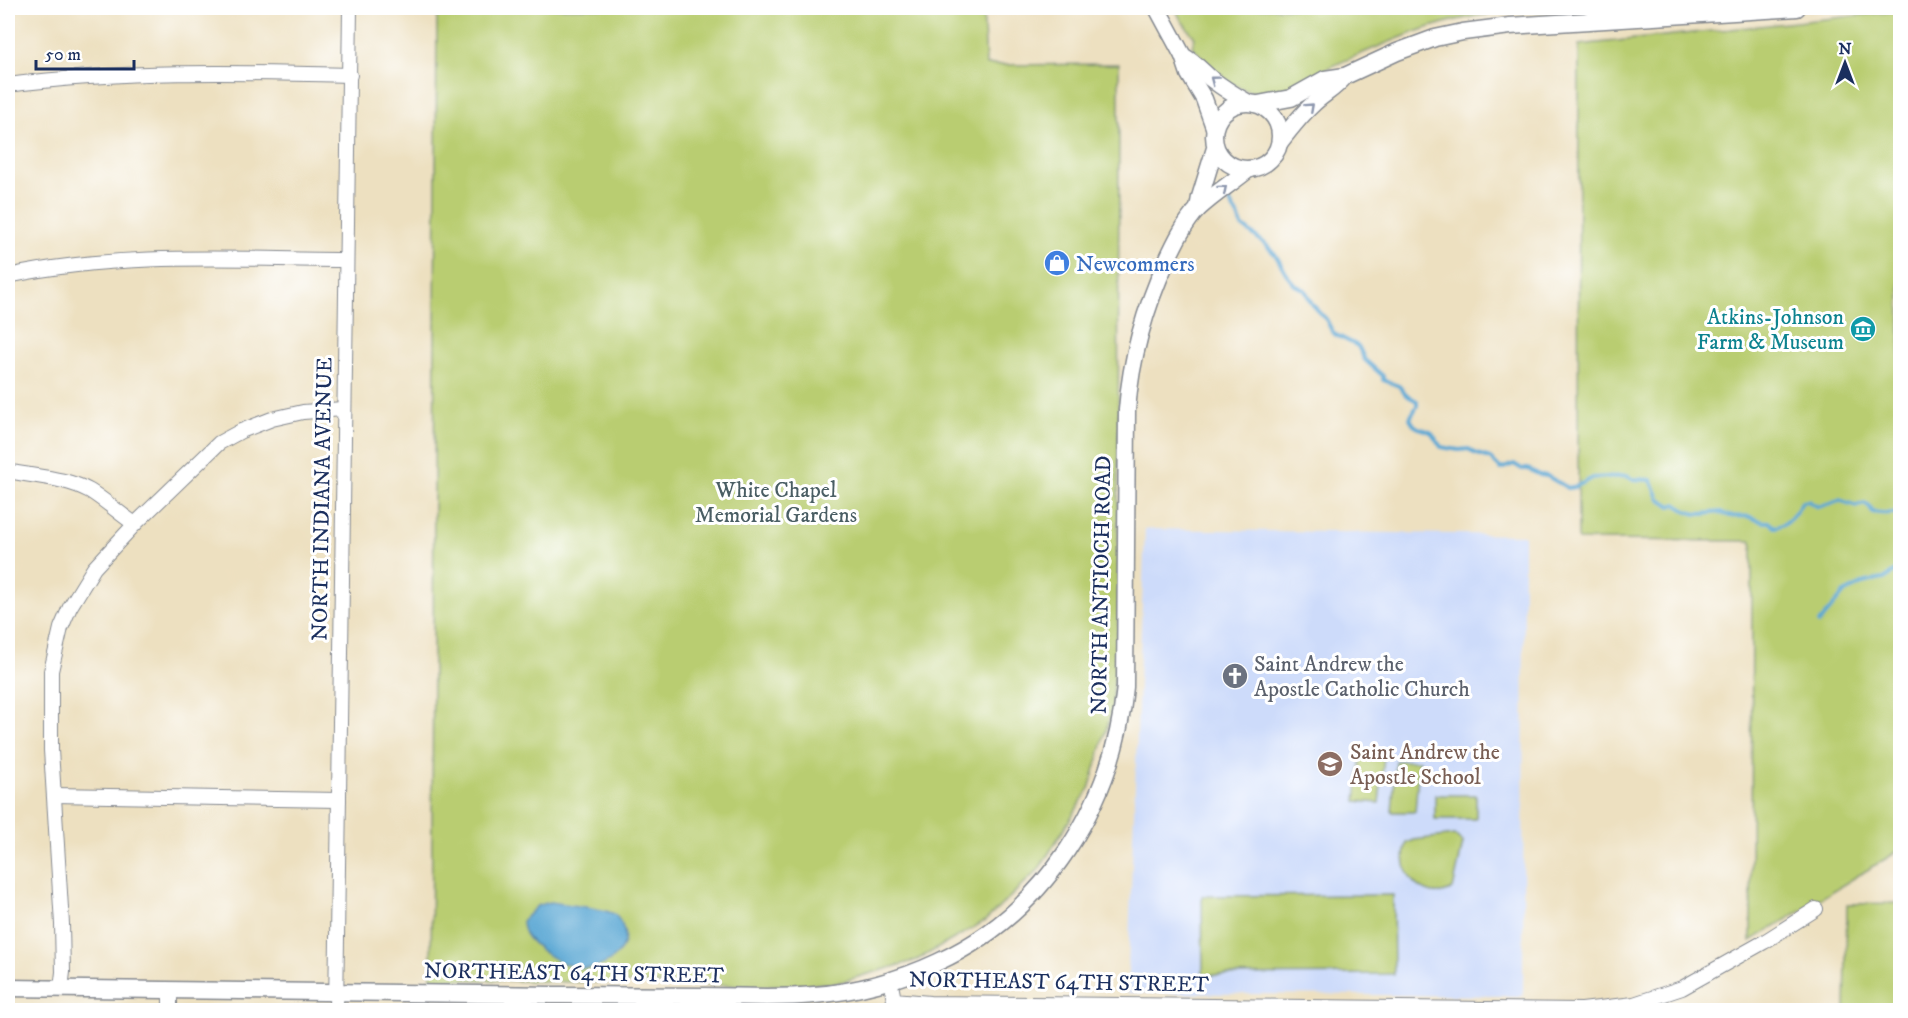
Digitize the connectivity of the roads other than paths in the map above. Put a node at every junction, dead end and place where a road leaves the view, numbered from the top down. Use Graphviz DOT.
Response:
graph roads {
  1 [pos="350,8"];
  2 [pos="1157,8"];
  3 [pos="1797,8"];
  4 [pos="1183,56"];
  5 [pos="350,75"];
  6 [pos="1344,76"];
  7 [pos="8,84"];
  8 [pos="1253,103"];
  9 [pos="1214,127"];
  10 [pos="1280,142"];
  11 [pos="1215,148"];
  12 [pos="1249,170"];
  13 [pos="1198,209"];
  14 [pos="346,260"];
  15 [pos="8,276"];
  16 [pos="343,409"];
  17 [pos="8,471"];
  18 [pos="135,524"];
  19 [pos="54,795"];
  20 [pos="339,800"];
  21 [pos="1816,909"];
  22 [pos="890,979"];
  23 [pos="8,988"];
  24 [pos="61,989"];
  25 [pos="170,990"];
  26 [pos="336,991"];
  27 [pos="520,1003"];
  28 [pos="704,1003"];
  29 [pos="895,1006"];
  30 [pos="1084,1007"];
  31 [pos="1280,1009"];
  32 [pos="1455,1010"];
  33 [pos="170,1011"];
  34 [pos="336,1011"];
  1 -- 5 [label="street, NORTH INDIANA AVENUE"];
  2 -- 4 [label="street"];
  3 -- 6 [label="street"];
  8 -- 4 [label="street, one-way"];
  4 -- 9 [label="street"];
  5 -- 7 [label="street"];
  5 -- 14 [label="street, NORTH INDIANA AVENUE"];
  6 -- 8 [label="street"];
  10 -- 6 [label="street, one-way"];
  8 -- 9 [label="street"];
  8 -- 10 [label="street"];
  9 -- 11 [label="street"];
  10 -- 12 [label="street"];
  11 -- 12 [label="street"];
  11 -- 13 [label="street, NORTH ANTIOCH ROAD"];
  13 -- 12 [label="street, NORTH ANTIOCH ROAD, one-way"];
  13 -- 22 [label="street, NORTH ANTIOCH ROAD"];
  14 -- 15 [label="street"];
  14 -- 16 [label="street, NORTH INDIANA AVENUE"];
  16 -- 18 [label="street"];
  16 -- 20 [label="street, NORTH INDIANA AVENUE"];
  17 -- 18 [label="street"];
  18 -- 19 [label="street"];
  19 -- 20 [label="street"];
  19 -- 24 [label="street"];
  20 -- 26 [label="street, NORTH INDIANA AVENUE"];
  21 -- 32 [label="street, NORTHEAST 64TH STREET"];
  22 -- 28 [label="street, NORTHEAST 64TH STREET"];
  22 -- 29 [label="street, NORTHEAST 64TH STREET"];
  23 -- 24 [label="street, NORTHEAST 64TH STREET"];
  24 -- 25 [label="street, NORTHEAST 64TH STREET"];
  25 -- 26 [label="street, NORTHEAST 64TH STREET"];
  25 -- 33 [label="street"];
  26 -- 27 [label="street, NORTHEAST 64TH STREET"];
  26 -- 34 [label="street, NORTH INDIANA AVENUE"];
  27 -- 28 [label="street, NORTHEAST 64TH STREET"];
  29 -- 30 [label="street, NORTHEAST 64TH STREET"];
  30 -- 31 [label="street, NORTHEAST 64TH STREET"];
  31 -- 32 [label="street, NORTHEAST 64TH STREET"];
}
